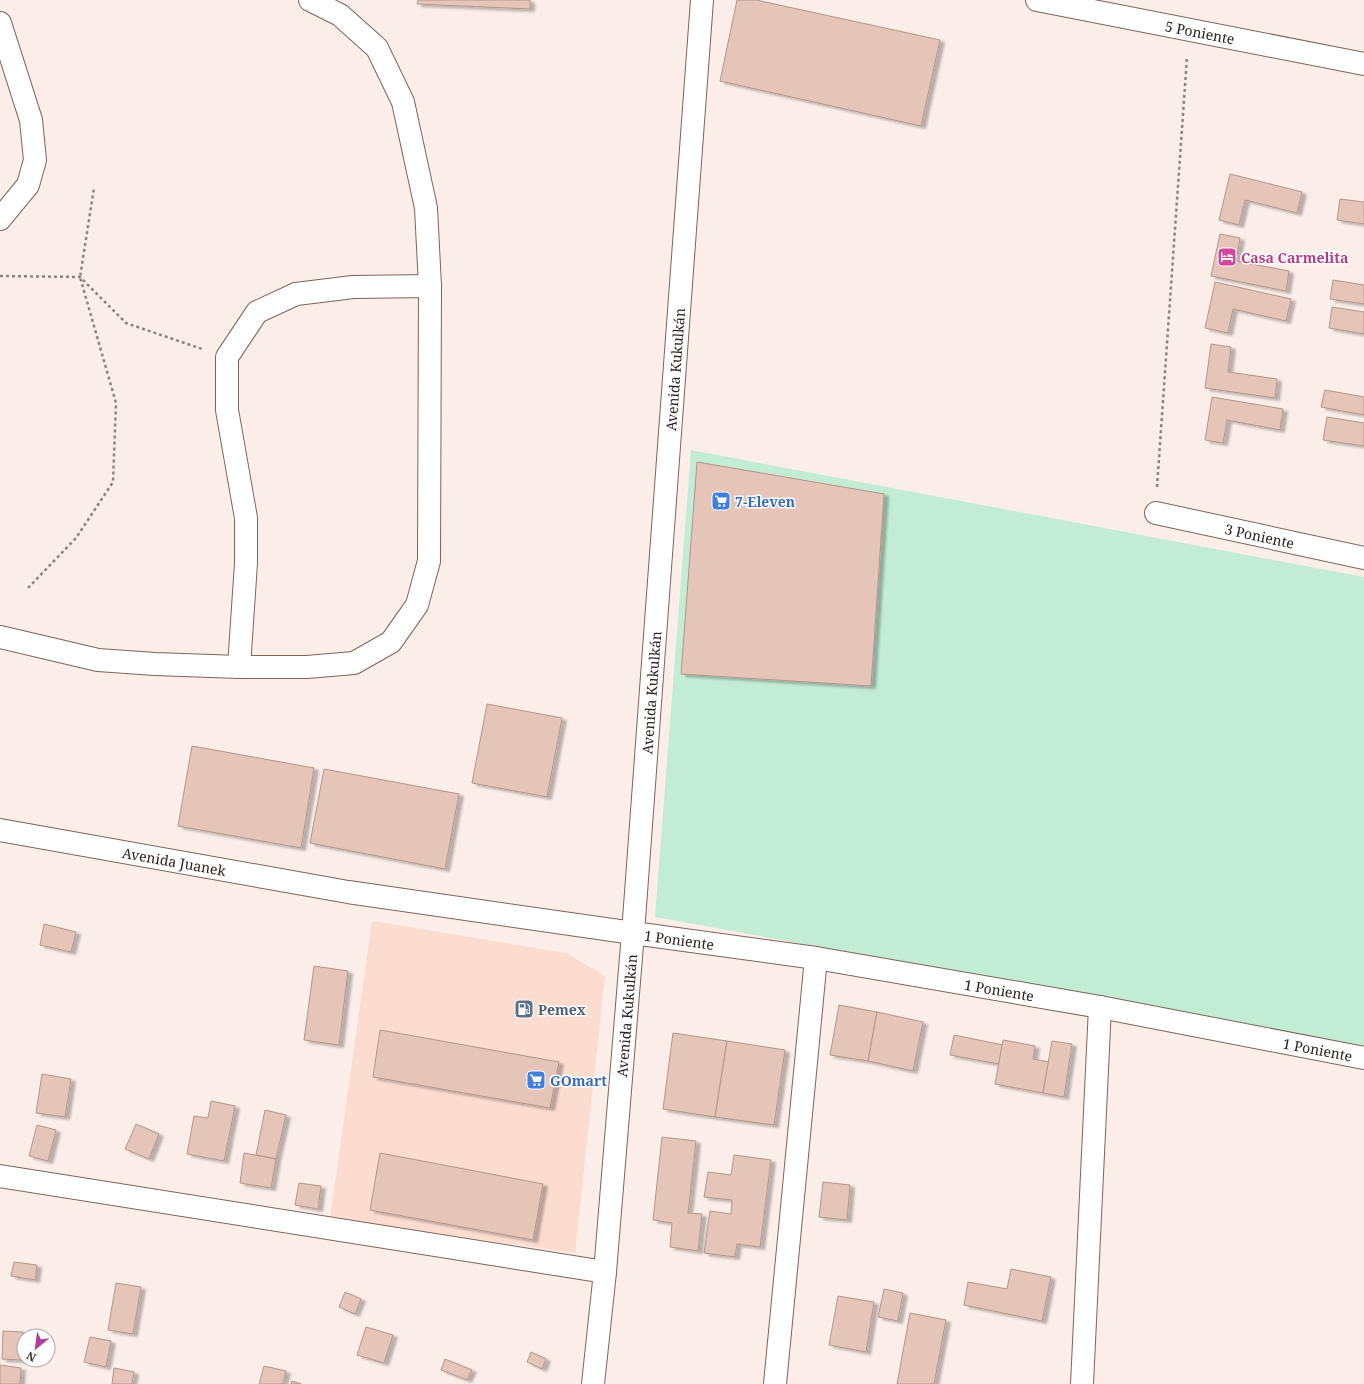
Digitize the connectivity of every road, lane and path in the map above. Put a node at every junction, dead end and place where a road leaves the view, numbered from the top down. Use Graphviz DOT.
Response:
graph roads {
  1 [pos="310,0"];
  2 [pos="702,0"];
  3 [pos="1036,0"];
  4 [pos="0,23"];
  5 [pos="1189,31"];
  6 [pos="1364,64"];
  7 [pos="94,188"];
  8 [pos="0,219"];
  9 [pos="0,276"];
  10 [pos="80,277"];
  11 [pos="430,286"];
  12 [pos="227,357"];
  13 [pos="1156,513"];
  14 [pos="1364,558"];
  15 [pos="28,588"];
  16 [pos="0,637"];
  17 [pos="239,667"];
  18 [pos="0,830"];
  19 [pos="633,933"];
  20 [pos="816,958"];
  21 [pos="1100,1007"];
  22 [pos="1364,1058"];
  23 [pos="0,1176"];
  24 [pos="605,1272"];
  25 [pos="593,1384"];
  26 [pos="775,1384"];
  27 [pos="1082,1384"];
  1 -- 11 [label="street"];
  2 -- 19 [label="street, Avenida Kukulkán"];
  3 -- 5 [label="street, 5 Poniente"];
  4 -- 8 [label="street"];
  5 -- 6 [label="street, 5 Poniente"];
  5 -- 13 [label="path"];
  7 -- 10 [label="path"];
  9 -- 10 [label="path"];
  10 -- 12 [label="path"];
  10 -- 15 [label="path"];
  11 -- 12 [label="street"];
  11 -- 17 [label="street"];
  12 -- 17 [label="street"];
  13 -- 14 [label="street, 3 Poniente"];
  16 -- 17 [label="street"];
  18 -- 19 [label="street, Avenida Juanek"];
  19 -- 20 [label="street, 1 Poniente"];
  19 -- 24 [label="street, Avenida Kukulkán"];
  20 -- 21 [label="street, 1 Poniente"];
  20 -- 26 [label="street"];
  21 -- 22 [label="street, 1 Poniente"];
  21 -- 27 [label="street"];
  23 -- 24 [label="street"];
  24 -- 25 [label="street, Avenida Kukulkán"];
}
